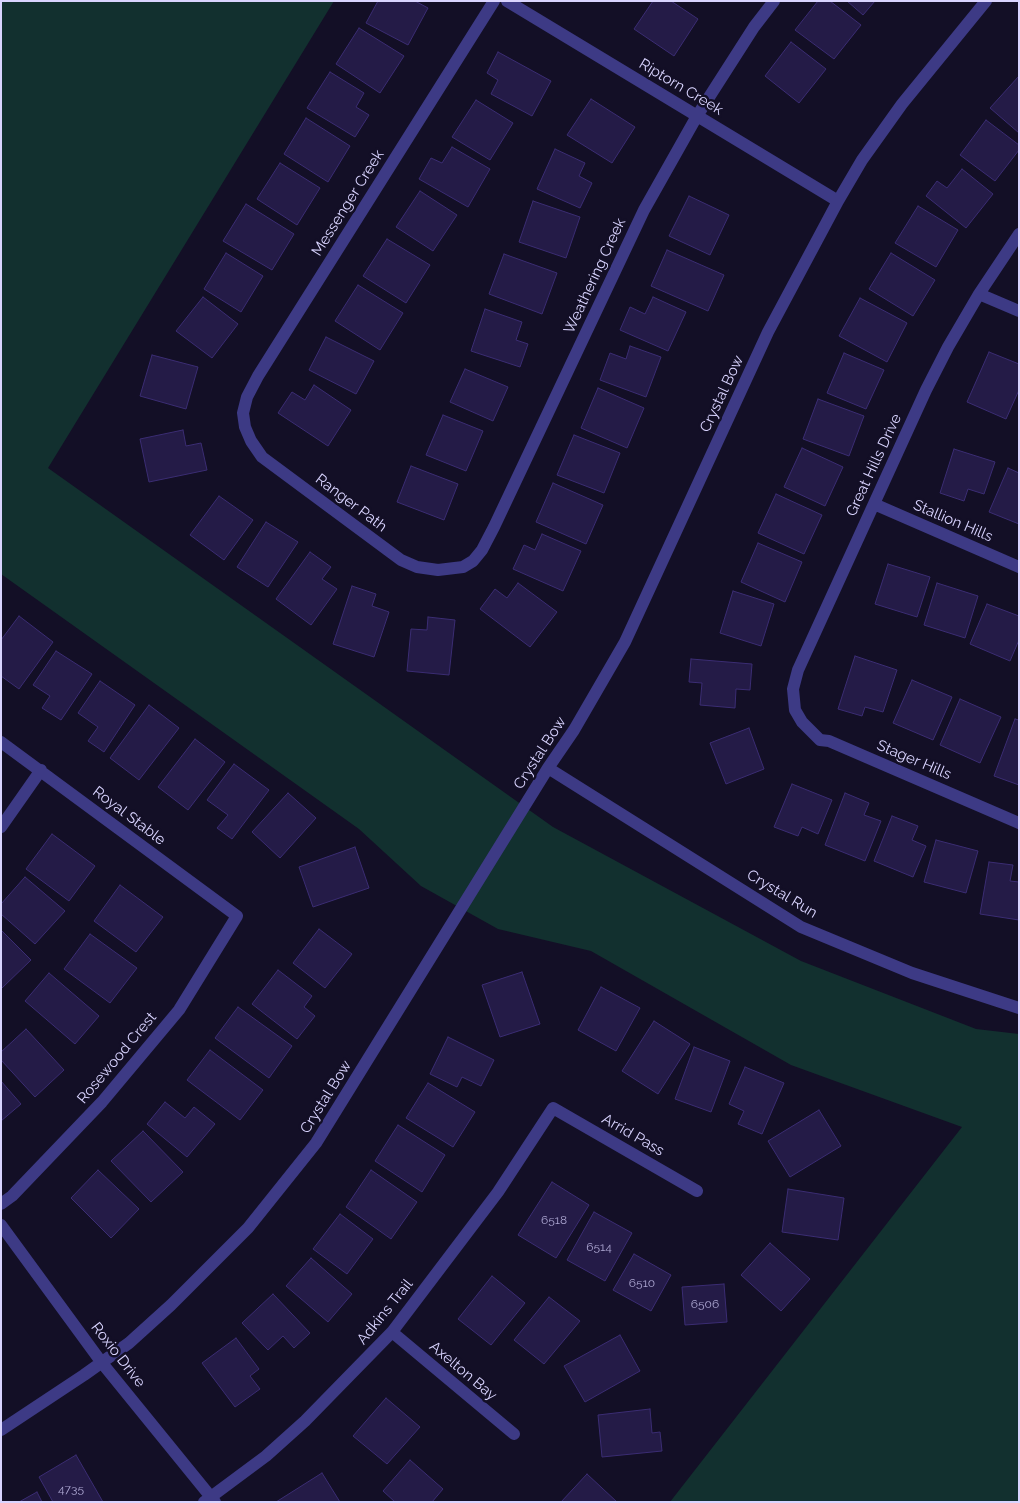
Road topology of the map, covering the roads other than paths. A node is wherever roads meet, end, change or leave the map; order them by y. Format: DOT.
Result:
graph roads {
  1 [pos="494,1"];
  2 [pos="507,1"];
  3 [pos="774,1"];
  4 [pos="986,1"];
  5 [pos="697,116"];
  6 [pos="838,201"];
  7 [pos="1019,234"];
  8 [pos="979,294"];
  9 [pos="1019,311"];
  10 [pos="245,427"];
  11 [pos="874,504"];
  12 [pos="1019,567"];
  13 [pos="458,568"];
  14 [pos="802,722"];
  15 [pos="1,742"];
  16 [pos="548,768"];
  17 [pos="41,770"];
  18 [pos="1019,823"];
  19 [pos="1,827"];
  20 [pos="237,916"];
  21 [pos="1019,1008"];
  22 [pos="553,1108"];
  23 [pos="697,1191"];
  24 [pos="1,1204"];
  25 [pos="1,1225"];
  26 [pos="392,1332"];
  27 [pos="102,1362"];
  28 [pos="1,1430"];
  29 [pos="514,1434"];
  30 [pos="210,1500"];
  1 -- 10 [label="street, Messenger Creek"];
  2 -- 5 [label="street, Riptorn Creek"];
  3 -- 5 [label="street, Weathering Creek"];
  4 -- 6 [label="street, Crystal Bow"];
  5 -- 6 [label="street, Riptorn Creek"];
  5 -- 13 [label="street, Weathering Creek"];
  6 -- 16 [label="street, Crystal Bow"];
  7 -- 8 [label="street, Great Hills Drive"];
  8 -- 9 [label="street"];
  8 -- 11 [label="street, Great Hills Drive"];
  10 -- 13 [label="street, Ranger Path"];
  11 -- 12 [label="street, Stallion Hills"];
  11 -- 14 [label="street, Great Hills Drive"];
  14 -- 18 [label="street, Stager Hills"];
  15 -- 17 [label="street, Royal Stable"];
  16 -- 21 [label="street, Crystal Run"];
  16 -- 27 [label="street, Crystal Bow"];
  17 -- 19 [label="street"];
  17 -- 20 [label="street, Royal Stable"];
  20 -- 24 [label="street, Rosewood Crest"];
  22 -- 23 [label="street, Arrid Pass"];
  22 -- 26 [label="street, Adkins Trail"];
  25 -- 27 [label="street, Roxio Drive"];
  26 -- 29 [label="street, Axelton Bay"];
  26 -- 30 [label="street, Adkins Trail"];
  27 -- 28 [label="street, Crystal Bow"];
  27 -- 30 [label="street, Roxio Drive"];
}
